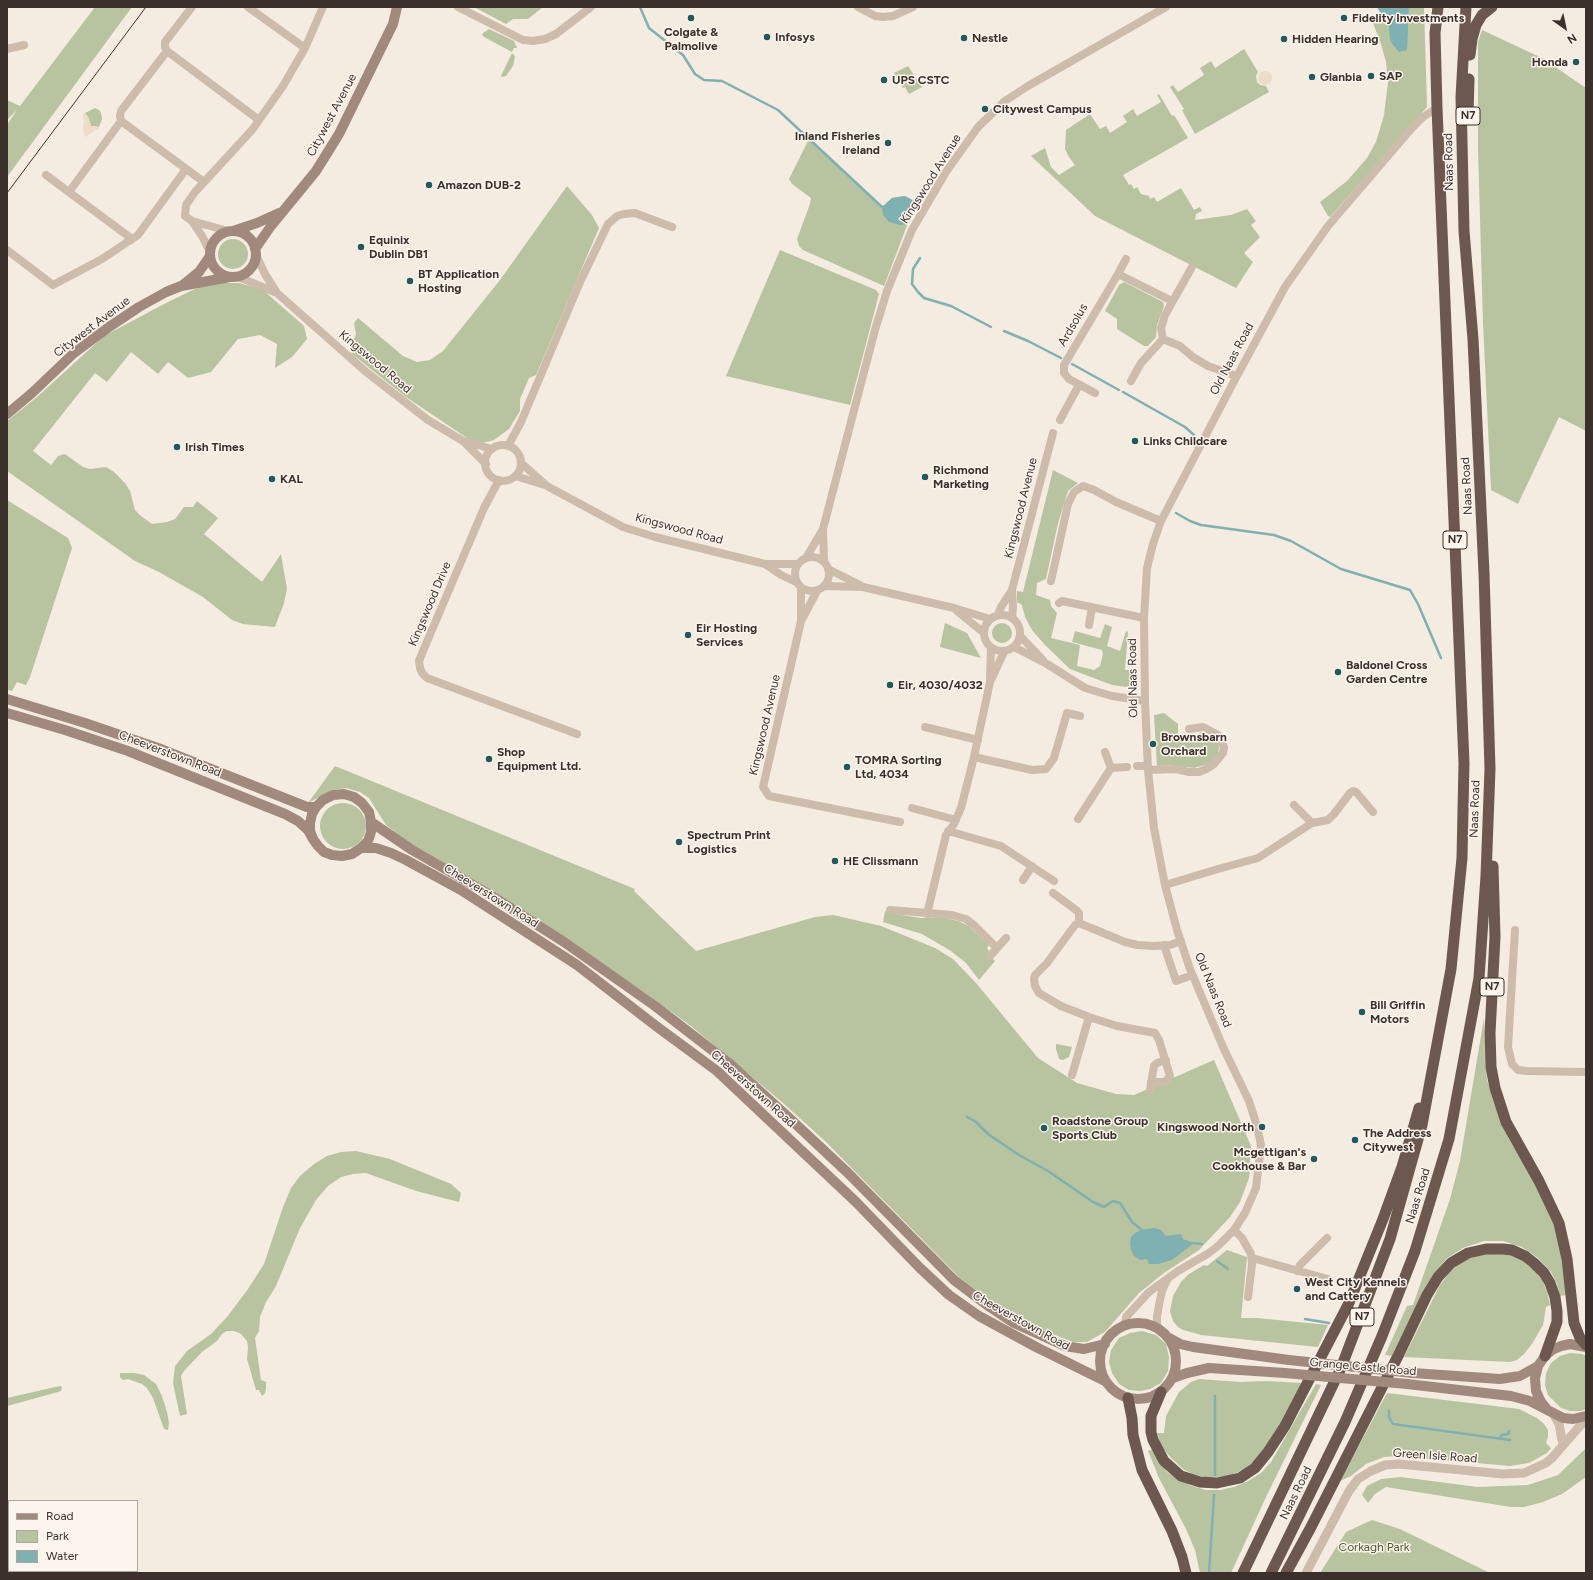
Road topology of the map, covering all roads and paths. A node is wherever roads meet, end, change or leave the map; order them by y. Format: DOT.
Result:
graph roads {
  1 [pos="192,7"];
  2 [pos="248,7"];
  3 [pos="323,7"];
  4 [pos="397,7"];
  5 [pos="405,7"];
  6 [pos="458,7"];
  7 [pos="592,7"];
  8 [pos="858,7"];
  9 [pos="913,7"];
  10 [pos="1166,7"];
  11 [pos="1434,7"];
  12 [pos="1438,7"];
  13 [pos="1466,7"];
  14 [pos="1492,7"];
  15 [pos="393,24"];
  16 [pos="1435,33"];
  17 [pos="24,45"];
  18 [pos="304,48"];
  19 [pos="7,49"];
  20 [pos="167,51"];
  21 [pos="1437,108"];
  22 [pos="260,120"];
  23 [pos="121,121"];
  24 [pos="186,169"];
  25 [pos="46,175"];
  26 [pos="204,182"];
  27 [pos="69,192"];
  28 [pos="282,211"];
  29 [pos="192,221"];
  30 [pos="672,227"];
  31 [pos="230,231"];
  32 [pos="1464,231"];
  33 [pos="131,240"];
  34 [pos="7,250"];
  35 [pos="255,251"];
  36 [pos="210,254"];
  37 [pos="1126,259"];
  38 [pos="1192,267"];
  39 [pos="1118,274"];
  40 [pos="233,276"];
  41 [pos="182,286"];
  42 [pos="277,294"];
  43 [pos="1172,301"];
  44 [pos="1163,339"];
  45 [pos="1236,376"];
  46 [pos="1131,381"];
  47 [pos="1080,385"];
  48 [pos="1095,393"];
  49 [pos="7,414"];
  50 [pos="1060,420"];
  51 [pos="1053,432"];
  52 [pos="463,441"];
  53 [pos="508,446"];
  54 [pos="492,449"];
  55 [pos="521,463"];
  56 [pos="486,464"];
  57 [pos="515,476"];
  58 [pos="499,480"];
  59 [pos="547,486"];
  60 [pos="1162,521"];
  61 [pos="823,529"];
  62 [pos="806,558"];
  63 [pos="765,564"];
  64 [pos="798,564"];
  65 [pos="826,566"];
  66 [pos="1050,581"];
  67 [pos="799,585"];
  68 [pos="824,586"];
  69 [pos="863,587"];
  70 [pos="1012,590"];
  71 [pos="816,591"];
  72 [pos="1060,603"];
  73 [pos="954,608"];
  74 [pos="1092,608"];
  75 [pos="998,615"];
  76 [pos="1012,618"];
  77 [pos="1144,618"];
  78 [pos="990,619"];
  79 [pos="801,621"];
  80 [pos="1089,625"];
  81 [pos="984,633"];
  82 [pos="1020,636"];
  83 [pos="1014,647"];
  84 [pos="991,648"];
  85 [pos="1004,652"];
  86 [pos="1047,664"];
  87 [pos="990,682"];
  88 [pos="7,699"];
  89 [pos="1145,701"];
  90 [pos="7,713"];
  91 [pos="1080,716"];
  92 [pos="925,727"];
  93 [pos="1189,729"];
  94 [pos="577,734"];
  95 [pos="978,740"];
  96 [pos="1105,752"];
  97 [pos="974,757"];
  98 [pos="1137,766"];
  99 [pos="1126,767"];
  100 [pos="1111,768"];
  101 [pos="1148,768"];
  102 [pos="1490,769"];
  103 [pos="1294,805"];
  104 [pos="316,807"];
  105 [pos="912,808"];
  106 [pos="1373,812"];
  107 [pos="1078,819"];
  108 [pos="956,820"];
  109 [pos="372,822"];
  110 [pos="900,822"];
  111 [pos="1312,823"];
  112 [pos="948,831"];
  113 [pos="313,839"];
  114 [pos="361,848"];
  115 [pos="1032,866"];
  116 [pos="1023,880"];
  117 [pos="1054,881"];
  118 [pos="1165,885"];
  119 [pos="1053,893"];
  120 [pos="890,910"];
  121 [pos="927,914"];
  122 [pos="1079,923"];
  123 [pos="1515,930"];
  124 [pos="1006,938"];
  125 [pos="1181,941"];
  126 [pos="1164,945"];
  127 [pos="997,948"];
  128 [pos="990,956"];
  129 [pos="1187,977"];
  130 [pos="1088,1017"];
  131 [pos="1437,1046"];
  132 [pos="1166,1060"];
  133 [pos="1586,1072"];
  134 [pos="1072,1075"];
  135 [pos="1234,1230"];
  136 [pos="1327,1238"];
  137 [pos="1252,1258"];
  138 [pos="1297,1271"];
  139 [pos="1328,1279"];
  140 [pos="1168,1280"];
  141 [pos="1248,1297"];
  142 [pos="1125,1326"];
  143 [pos="1157,1328"];
  144 [pos="1168,1338"];
  145 [pos="1105,1344"];
  146 [pos="1586,1346"];
  147 [pos="1545,1356"];
  148 [pos="1538,1366"];
  149 [pos="1173,1378"];
  150 [pos="1105,1381"];
  151 [pos="1161,1392"];
  152 [pos="1128,1398"];
  153 [pos="1552,1413"];
  154 [pos="1586,1416"];
  155 [pos="1586,1419"];
  156 [pos="1563,1445"];
  157 [pos="1186,1573"];
  158 [pos="1243,1573"];
  159 [pos="1271,1573"];
  160 [pos="1286,1573"];
  161 [pos="1306,1573"];
  1 -- 20 [label="street"];
  2 -- 18 [label="street"];
  3 -- 18 [label="street"];
  4 -- 15 [label="main road, Citywest Avenue"];
  5 -- 15 [label="main road, Citywest Avenue"];
  6 -- 7 [label="street"];
  8 -- 9 [label="street"];
  10 -- 61 [label="street, Kingswood Avenue"];
  11 -- 16 [label="highway, N7"];
  12 -- 16 [label="highway, Naas Road / N7"];
  13 -- 32 [label="highway, Naas Road / N7"];
  14 -- 32 [label="highway, N7"];
  15 -- 28 [label="main road, Citywest Avenue"];
  16 -- 21 [label="highway, Naas Road / N7"];
  17 -- 19 [label="street"];
  18 -- 22 [label="street"];
  20 -- 22 [label="street"];
  20 -- 23 [label="street"];
  21 -- 45 [label="street, Old Naas Road"];
  21 -- 131 [label="highway, Naas Road / N7"];
  22 -- 26 [label="street"];
  23 -- 24 [label="street"];
  23 -- 27 [label="street"];
  24 -- 26 [label="street"];
  24 -- 33 [label="street"];
  25 -- 27 [label="street"];
  26 -- 29 [label="street"];
  27 -- 33 [label="street"];
  28 -- 31 [label="main road, Citywest Avenue"];
  28 -- 35 [label="main road, Citywest Avenue"];
  29 -- 31 [label="street"];
  29 -- 36 [label="street"];
  30 -- 53 [label="street"];
  31 -- 35 [label="main road"];
  31 -- 36 [label="main road"];
  32 -- 102 [label="highway, Naas Road / N7"];
  33 -- 34 [label="street"];
  35 -- 40 [label="main road"];
  35 -- 42 [label="street, Kingswood Road"];
  36 -- 40 [label="main road"];
  36 -- 41 [label="main road, Citywest Avenue"];
  37 -- 39 [label="street, Ardsolus"];
  38 -- 43 [label="street"];
  39 -- 43 [label="street"];
  39 -- 47 [label="street, Ardsolus"];
  40 -- 41 [label="main road, Citywest Avenue"];
  40 -- 42 [label="street, Kingswood Road"];
  41 -- 49 [label="main road, Citywest Avenue"];
  42 -- 52 [label="street, Kingswood Road"];
  43 -- 44 [label="street"];
  44 -- 45 [label="street"];
  44 -- 46 [label="street"];
  45 -- 60 [label="street, Old Naas Road"];
  47 -- 48 [label="street, Ardsolus"];
  47 -- 50 [label="street"];
  51 -- 70 [label="street, Kingswood Avenue"];
  52 -- 54 [label="street, Kingswood Road"];
  52 -- 56 [label="street, Kingswood Road"];
  53 -- 54 [label="street"];
  53 -- 55 [label="street"];
  54 -- 56 [label="street"];
  55 -- 57 [label="street"];
  55 -- 59 [label="street, Kingswood Road"];
  56 -- 58 [label="street"];
  57 -- 58 [label="street"];
  57 -- 59 [label="street, Kingswood Road"];
  58 -- 94 [label="street, Kingswood Drive"];
  59 -- 63 [label="street, Kingswood Road"];
  60 -- 66 [label="street"];
  60 -- 77 [label="street, Old Naas Road"];
  61 -- 62 [label="street, Kingswood Avenue"];
  61 -- 65 [label="street, Kingswood Avenue"];
  62 -- 64 [label="street"];
  62 -- 65 [label="street"];
  63 -- 64 [label="street, Kingswood Road"];
  63 -- 67 [label="street, Kingswood Road"];
  64 -- 67 [label="street"];
  65 -- 68 [label="street"];
  65 -- 69 [label="street"];
  67 -- 71 [label="street"];
  67 -- 79 [label="street, Kingswood Avenue"];
  68 -- 69 [label="street"];
  68 -- 71 [label="street"];
  69 -- 73 [label="street"];
  70 -- 75 [label="street, Kingswood Avenue"];
  70 -- 76 [label="street, Kingswood Avenue"];
  71 -- 79 [label="street, Kingswood Avenue"];
  72 -- 74 [label="street"];
  73 -- 78 [label="street"];
  73 -- 81 [label="street"];
  74 -- 77 [label="street"];
  74 -- 80 [label="street"];
  75 -- 76 [label="street"];
  75 -- 78 [label="street"];
  76 -- 82 [label="street"];
  77 -- 89 [label="street, Old Naas Road"];
  78 -- 81 [label="street"];
  79 -- 110 [label="street, Kingswood Avenue"];
  81 -- 84 [label="street"];
  82 -- 83 [label="street"];
  82 -- 86 [label="street"];
  83 -- 85 [label="street"];
  83 -- 86 [label="street"];
  84 -- 85 [label="street"];
  84 -- 87 [label="street"];
  85 -- 87 [label="street"];
  86 -- 89 [label="street"];
  87 -- 95 [label="street"];
  88 -- 104 [label="main road, Cheeverstown Road"];
  89 -- 101 [label="street, Old Naas Road"];
  90 -- 113 [label="main road, Cheeverstown Road"];
  91 -- 97 [label="street"];
  92 -- 95 [label="street"];
  93 -- 101 [label="street"];
  95 -- 97 [label="street"];
  96 -- 100 [label="street"];
  97 -- 108 [label="street"];
  98 -- 101 [label="street"];
  99 -- 100 [label="street"];
  100 -- 107 [label="street"];
  101 -- 118 [label="street, Old Naas Road"];
  102 -- 146 [label="highway, N7"];
  102 -- 159 [label="highway, Naas Road / N7"];
  103 -- 111 [label="street"];
  104 -- 109 [label="main road, Cheeverstown Road"];
  104 -- 113 [label="main road"];
  105 -- 108 [label="street"];
  106 -- 111 [label="street"];
  108 -- 112 [label="street"];
  109 -- 114 [label="main road"];
  109 -- 145 [label="main road, Cheeverstown Road"];
  111 -- 118 [label="street"];
  112 -- 115 [label="street"];
  112 -- 121 [label="street"];
  113 -- 114 [label="main road, Cheeverstown Road"];
  114 -- 150 [label="main road, Cheeverstown Road"];
  115 -- 116 [label="street"];
  115 -- 117 [label="street"];
  118 -- 125 [label="street, Old Naas Road"];
  119 -- 122 [label="street"];
  120 -- 121 [label="street"];
  121 -- 127 [label="street"];
  122 -- 126 [label="street"];
  122 -- 130 [label="street"];
  123 -- 133 [label="street"];
  124 -- 127 [label="street"];
  125 -- 126 [label="street"];
  125 -- 135 [label="street, Old Naas Road"];
  126 -- 129 [label="street"];
  127 -- 128 [label="street"];
  130 -- 132 [label="street"];
  130 -- 134 [label="street"];
  131 -- 151 [label="highway, N7"];
  131 -- 158 [label="highway, Naas Road / N7"];
  132 -- 132 [label="street"];
  135 -- 137 [label="street"];
  135 -- 140 [label="street, Old Naas Road"];
  136 -- 138 [label="street"];
  137 -- 138 [label="street"];
  137 -- 141 [label="street"];
  138 -- 139 [label="street"];
  140 -- 142 [label="street, Old Naas Road"];
  140 -- 143 [label="street"];
  142 -- 143 [label="main road"];
  142 -- 145 [label="main road"];
  143 -- 144 [label="main road"];
  144 -- 148 [label="main road, Grange Castle Road, bridge"];
  144 -- 149 [label="main road"];
  145 -- 150 [label="main road"];
  146 -- 147 [label="main road, Grange Castle Road"];
  147 -- 148 [label="main road, Grange Castle Road"];
  147 -- 160 [label="highway"];
  148 -- 153 [label="main road, Grange Castle Road"];
  149 -- 151 [label="main road"];
  149 -- 153 [label="main road, Grange Castle Road, bridge"];
  150 -- 152 [label="main road"];
  151 -- 152 [label="main road"];
  152 -- 157 [label="highway"];
  153 -- 154 [label="main road, Grange Castle Road"];
  153 -- 156 [label="street"];
  155 -- 156 [label="street, Green Isle Road"];
  156 -- 161 [label="street, Green Isle Road"];
}
